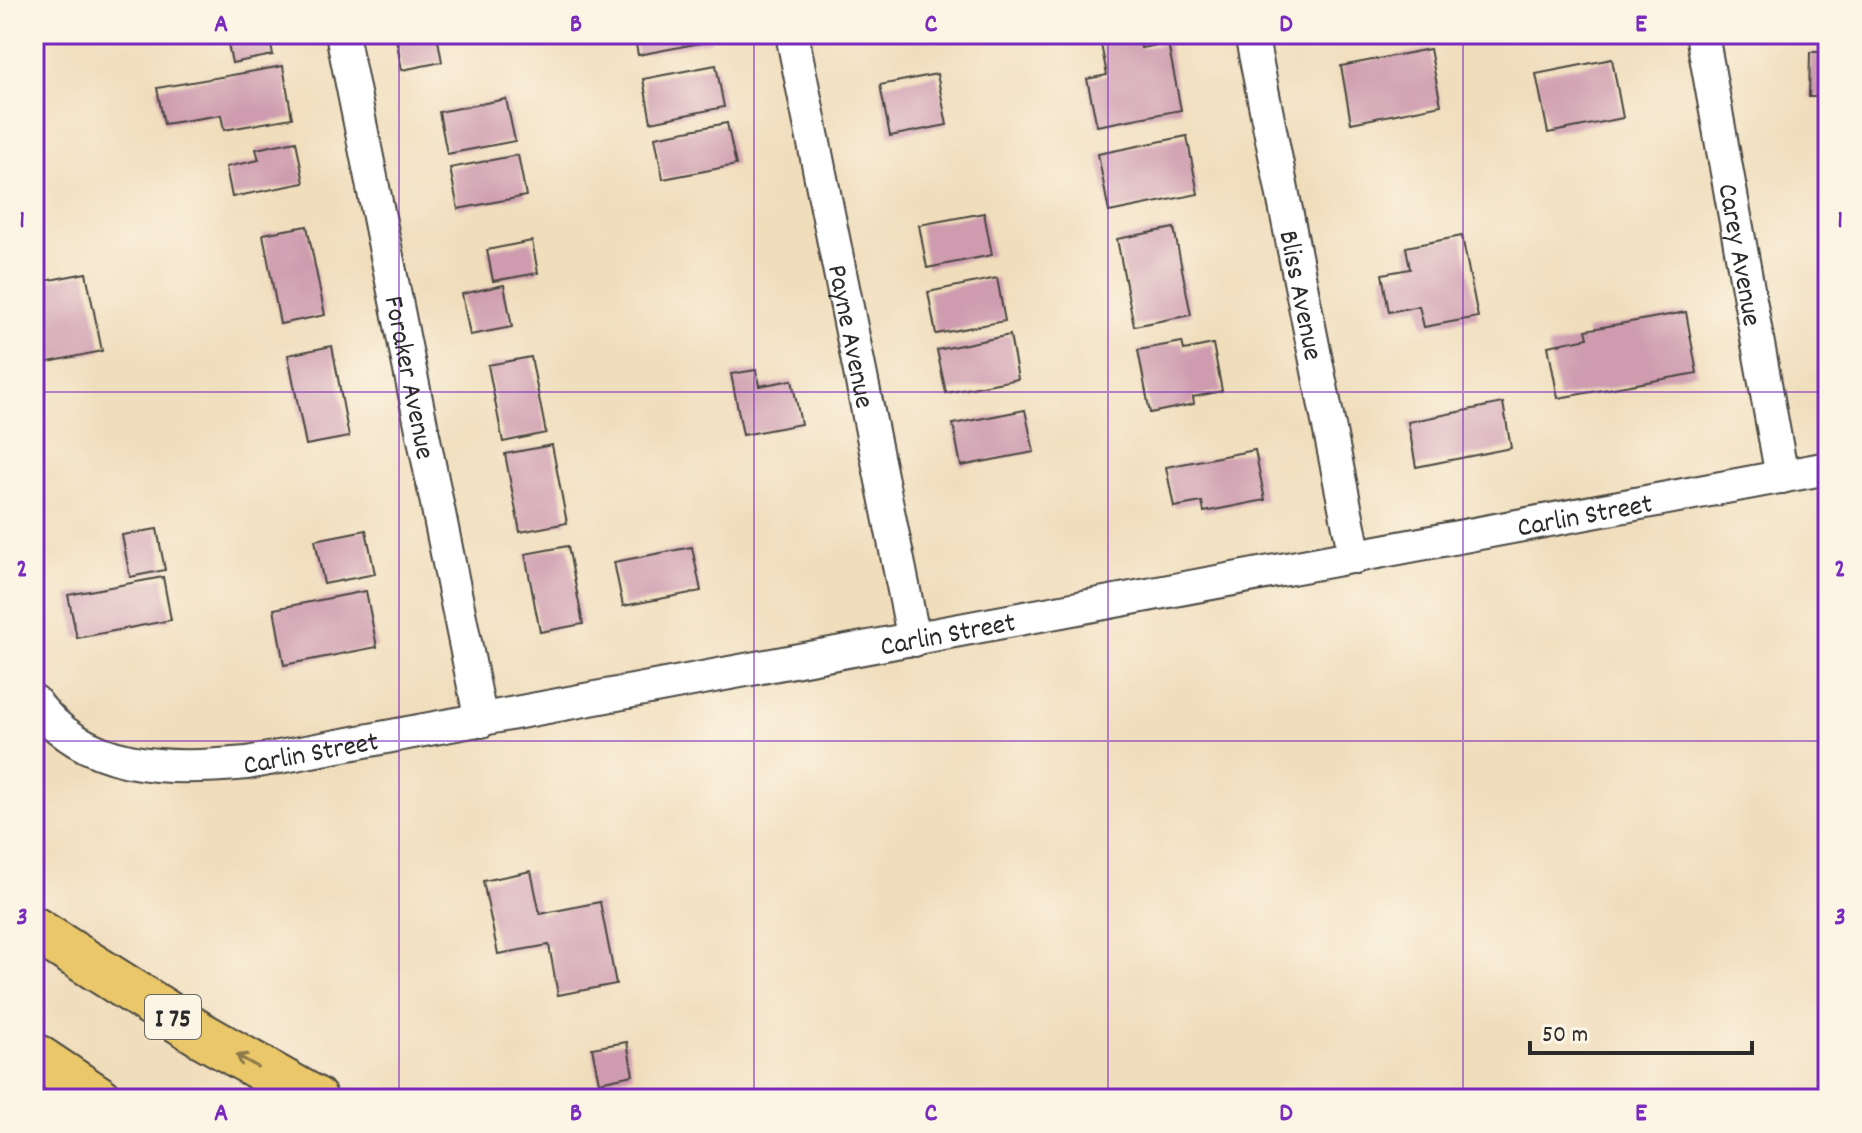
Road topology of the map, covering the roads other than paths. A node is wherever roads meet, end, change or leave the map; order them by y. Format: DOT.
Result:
graph roads {
  1 [pos="342,34"];
  2 [pos="792,34"];
  3 [pos="1251,34"];
  4 [pos="1702,34"];
  5 [pos="1828,468"];
  6 [pos="1782,477"];
  7 [pos="1355,557"];
  8 [pos="914,640"];
  9 [pos="34,701"];
  10 [pos="481,721"];
  11 [pos="34,929"];
  12 [pos="34,1055"];
  13 [pos="100,1099"];
  14 [pos="315,1099"];
  1 -- 10 [label="street, Foraker Avenue"];
  2 -- 8 [label="street, Payne Avenue"];
  3 -- 7 [label="street, Bliss Avenue"];
  4 -- 6 [label="street, Carey Avenue"];
  5 -- 6 [label="street, Carlin Street"];
  6 -- 7 [label="street, Carlin Street"];
  7 -- 8 [label="street, Carlin Street"];
  8 -- 10 [label="street, Carlin Street"];
  9 -- 10 [label="street, Carlin Street"];
  14 -- 11 [label="highway, I 75, one-way"];
  12 -- 13 [label="highway"];
}
